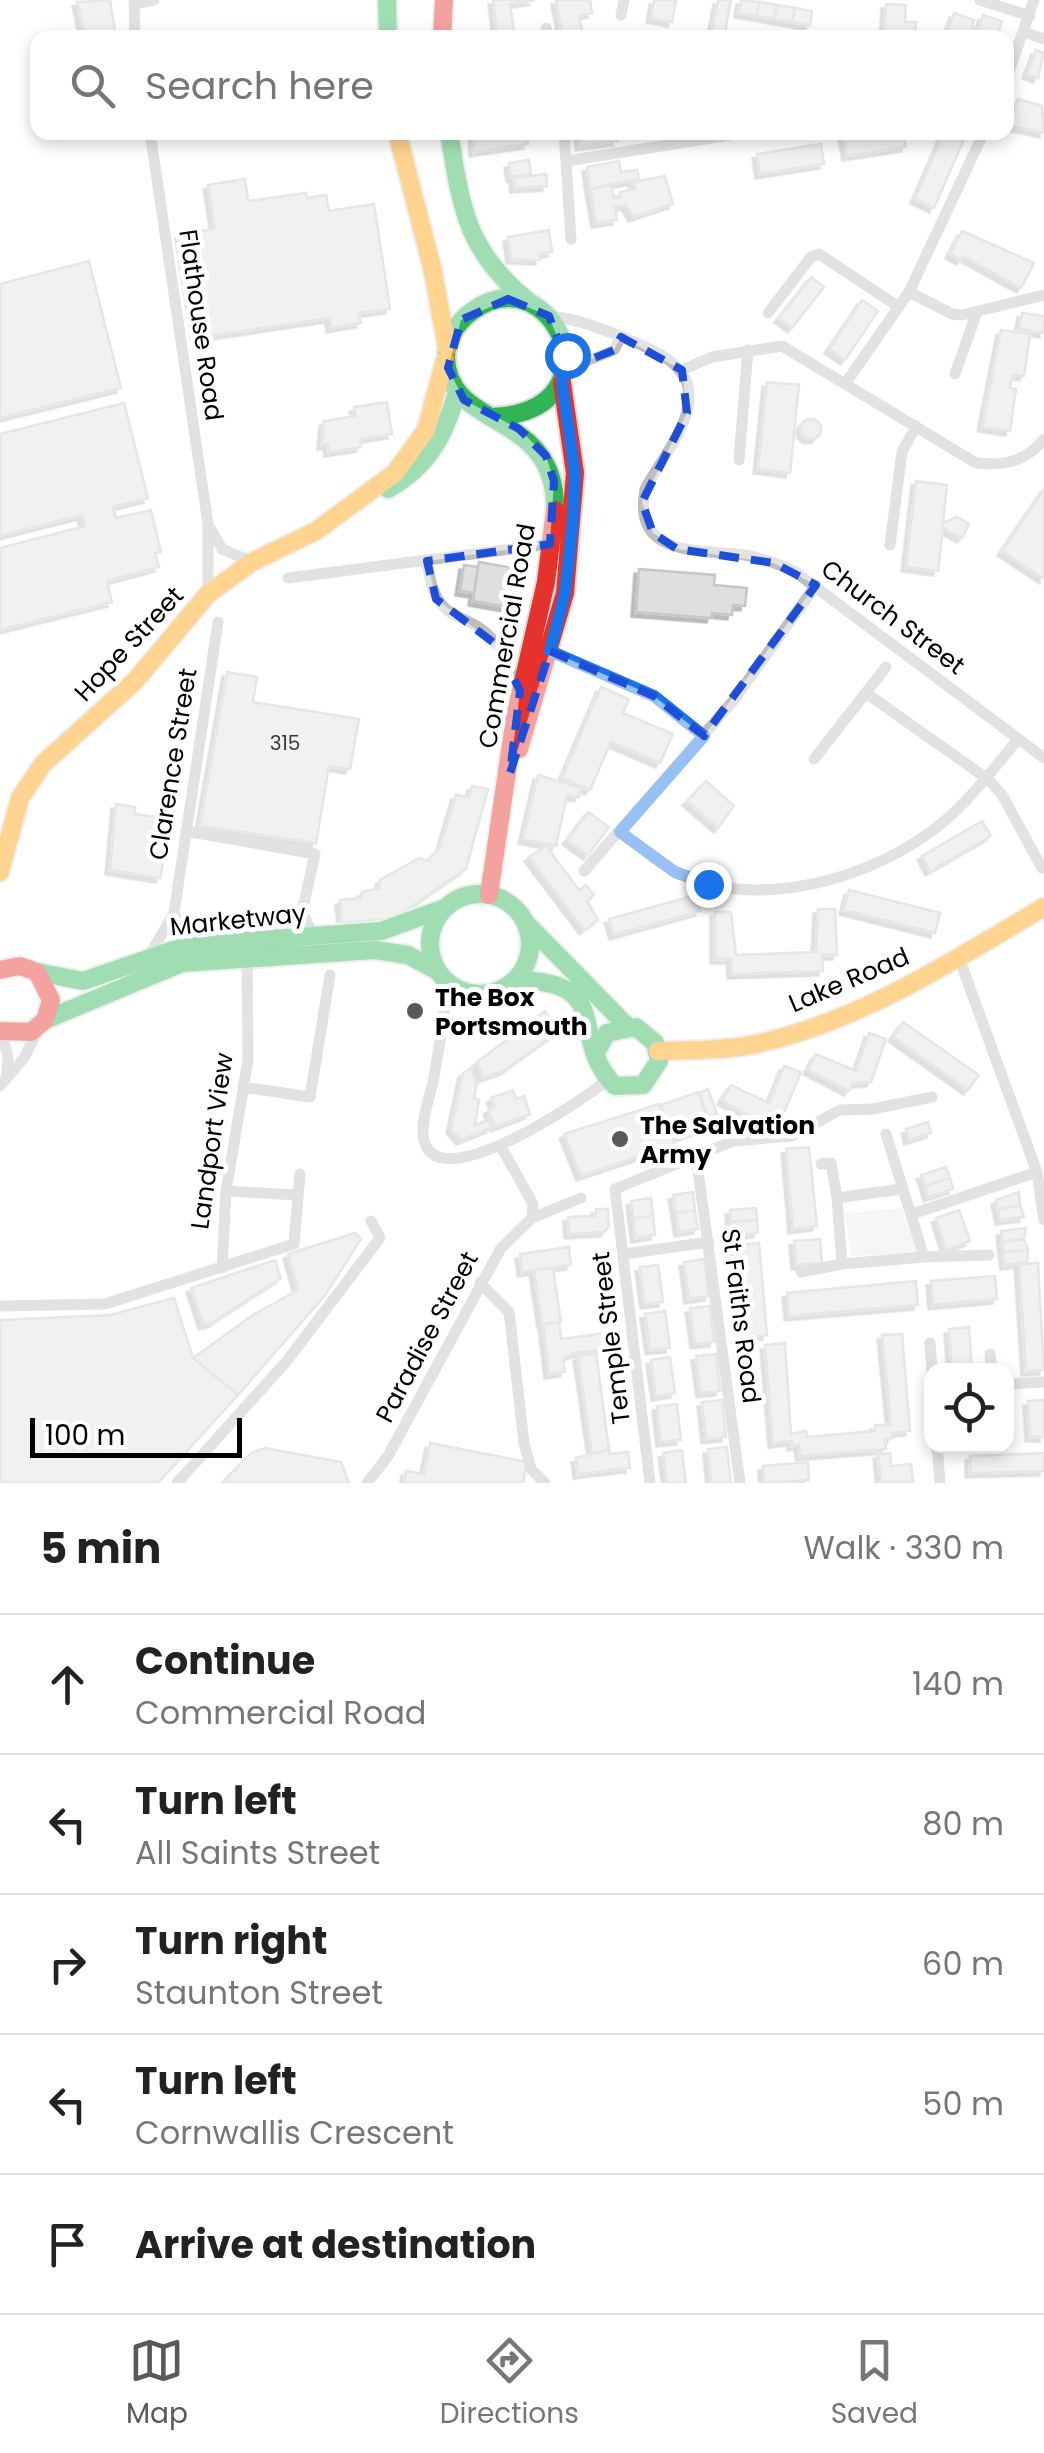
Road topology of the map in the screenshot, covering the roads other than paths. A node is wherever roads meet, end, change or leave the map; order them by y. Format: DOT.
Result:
graph roads {
  1 [pos="154,0"];
  2 [pos="387,0"];
  3 [pos="444,0"];
  4 [pos="624,0"];
  5 [pos="980,0"];
  6 [pos="1034,0"];
  7 [pos="134,2"];
  8 [pos="621,15"];
  9 [pos="1030,16"];
  10 [pos="135,30"];
  11 [pos="388,30"];
  12 [pos="442,30"];
  13 [pos="1024,32"];
  14 [pos="1044,39"];
  15 [pos="1014,59"];
  16 [pos="151,140"];
  17 [pos="399,140"];
  18 [pos="451,140"];
  19 [pos="565,140"];
  20 [pos="699,140"];
  21 [pos="980,140"];
  22 [pos="567,161"];
  23 [pos="571,239"];
  24 [pos="910,292"];
  25 [pos="1044,295"];
  26 [pos="899,307"];
  27 [pos="541,310"];
  28 [pos="977,312"];
  29 [pos="768,313"];
  30 [pos="621,337"];
  31 [pos="748,350"];
  32 [pos="447,353"];
  33 [pos="682,370"];
  34 [pos="954,374"];
  35 [pos="564,376"];
  36 [pos="844,384"];
  37 [pos="457,392"];
  38 [pos="493,417"];
  39 [pos="916,426"];
  40 [pos="1044,439"];
  41 [pos="739,460"];
  42 [pos="356,504"];
  43 [pos="208,524"];
  44 [pos="550,544"];
  45 [pos="890,545"];
  46 [pos="427,561"];
  47 [pos="252,562"];
  48 [pos="288,578"];
  49 [pos="816,585"];
  50 [pos="208,594"];
  51 [pos="218,622"];
  52 [pos="550,651"];
  53 [pos="886,667"];
  54 [pos="520,692"];
  55 [pos="866,692"];
  56 [pos="704,736"];
  57 [pos="1018,738"];
  58 [pos="1044,758"];
  59 [pos="814,759"];
  60 [pos="510,773"];
  61 [pos="987,779"];
  62 [pos="186,830"];
  63 [pos="620,832"];
  64 [pos="1042,868"];
  65 [pos="584,871"];
  66 [pos="0,872"];
  67 [pos="489,895"];
  68 [pos="1044,907"];
  69 [pos="445,908"];
  70 [pos="174,914"];
  71 [pos="525,922"];
  72 [pos="314,937"];
  73 [pos="207,943"];
  74 [pos="149,956"];
  75 [pos="247,958"];
  76 [pos="959,958"];
  77 [pos="0,970"];
  78 [pos="37,972"];
  79 [pos="330,975"];
  80 [pos="441,976"];
  81 [pos="515,980"];
  82 [pos="42,1024"];
  83 [pos="627,1026"];
  84 [pos="0,1032"];
  85 [pos="597,1051"];
  86 [pos="658,1051"];
  87 [pos="606,1081"];
  88 [pos="3,1083"];
  89 [pos="243,1087"];
  90 [pos="932,1097"];
  91 [pos="886,1134"];
  92 [pos="500,1145"];
  93 [pos="696,1156"];
  94 [pos="821,1164"];
  95 [pos="1037,1172"];
  96 [pos="300,1174"];
  97 [pos="901,1189"];
  98 [pos="226,1192"];
  99 [pos="296,1195"];
  100 [pos="581,1198"];
  101 [pos="837,1198"];
  102 [pos="1043,1202"];
  103 [pos="912,1214"];
  104 [pos="532,1218"];
  105 [pos="1044,1220"];
  106 [pos="371,1221"];
  107 [pos="710,1242"];
  108 [pos="624,1254"];
  109 [pos="989,1256"];
  110 [pos="924,1257"];
  111 [pos="842,1264"];
  112 [pos="222,1268"];
  113 [pos="801,1272"];
  114 [pos="480,1283"];
  115 [pos="0,1306"];
  116 [pos="930,1343"];
  117 [pos="990,1354"];
  118 [pos="931,1363"];
  119 [pos="991,1363"];
  120 [pos="1044,1382"];
  121 [pos="1014,1384"];
  122 [pos="938,1453"];
  123 [pos="178,1483"];
  124 [pos="367,1483"];
  125 [pos="545,1483"];
  126 [pos="650,1483"];
  127 [pos="740,1483"];
  128 [pos="940,1483"];
  1 -- 7 [label="street"];
  2 -- 11 [label="main road"];
  3 -- 12 [label="main road"];
  4 -- 8 [label="street"];
  5 -- 9 [label="street"];
  6 -- 9 [label="street"];
  7 -- 10 [label="street"];
  9 -- 13 [label="street"];
  13 -- 14 [label="street"];
  13 -- 15 [label="street"];
  16 -- 43 [label="street, Flathouse Road"];
  17 -- 32 [label="main road"];
  18 -- 27 [label="main road"];
  19 -- 22 [label="street"];
  20 -- 22 [label="street"];
  21 -- 24 [label="street"];
  22 -- 23 [label="street"];
  24 -- 26 [label="street"];
  24 -- 28 [label="street"];
  25 -- 28 [label="street"];
  26 -- 29 [label="street"];
  26 -- 36 [label="street"];
  27 -- 30 [label="street"];
  27 -- 32 [label="main road"];
  27 -- 35 [label="main road"];
  28 -- 34 [label="street"];
  30 -- 33 [label="street"];
  30 -- 35 [label="street"];
  31 -- 33 [label="street"];
  31 -- 36 [label="street"];
  31 -- 41 [label="street"];
  32 -- 37 [label="main road"];
  32 -- 42 [label="main road, Hope Street"];
  33 -- 49 [label="street, Church Street"];
  35 -- 38 [label="main road"];
  35 -- 52 [label="main road, Commercial Road"];
  36 -- 39 [label="street"];
  37 -- 38 [label="main road"];
  37 -- 42 [label="main road, Hope Street"];
  38 -- 44 [label="main road, Commercial Road"];
  39 -- 40 [label="street"];
  39 -- 45 [label="street"];
  42 -- 47 [label="main road, Hope Street"];
  43 -- 47 [label="street"];
  43 -- 50 [label="street, Flathouse Road"];
  44 -- 46 [label="street"];
  44 -- 54 [label="main road, Commercial Road"];
  46 -- 48 [label="street"];
  46 -- 54 [label="street"];
  47 -- 50 [label="main road, Hope Street"];
  49 -- 56 [label="street"];
  49 -- 57 [label="street, Church Street"];
  50 -- 66 [label="main road, Hope Street"];
  51 -- 62 [label="street, Clarence Street"];
  52 -- 56 [label="street"];
  52 -- 60 [label="main road, Commercial Road"];
  53 -- 55 [label="street"];
  54 -- 60 [label="main road, Commercial Road"];
  55 -- 59 [label="street"];
  55 -- 61 [label="street"];
  56 -- 63 [label="street"];
  57 -- 58 [label="street, Church Street"];
  57 -- 61 [label="street"];
  60 -- 67 [label="main road, Commercial Road"];
  61 -- 63 [label="street"];
  61 -- 64 [label="street"];
  62 -- 70 [label="street, Clarence Street"];
  62 -- 72 [label="street"];
  63 -- 65 [label="street"];
  67 -- 69 [label="main road"];
  67 -- 71 [label="main road"];
  68 -- 76 [label="main road, Lake Road"];
  69 -- 72 [label="main road, Marketway"];
  69 -- 80 [label="main road"];
  70 -- 73 [label="street"];
  70 -- 74 [label="street, Clarence Street"];
  71 -- 81 [label="main road"];
  71 -- 83 [label="main road"];
  72 -- 73 [label="main road, Marketway"];
  73 -- 74 [label="main road, Marketway"];
  74 -- 78 [label="main road, Marketway"];
  75 -- 80 [label="main road, Marketway"];
  75 -- 82 [label="main road, Marketway"];
  75 -- 89 [label="street, Landport View"];
  76 -- 86 [label="main road, Lake Road"];
  76 -- 95 [label="street"];
  77 -- 78 [label="main road, Marketway"];
  78 -- 82 [label="main road"];
  79 -- 89 [label="street"];
  80 -- 81 [label="main road"];
  80 -- 92 [label="street"];
  81 -- 85 [label="main road"];
  82 -- 84 [label="main road, Marketway"];
  82 -- 88 [label="street"];
  83 -- 85 [label="main road"];
  83 -- 86 [label="main road"];
  84 -- 88 [label="street"];
  85 -- 87 [label="main road"];
  86 -- 87 [label="main road"];
  87 -- 92 [label="street"];
  89 -- 98 [label="street, Landport View"];
  90 -- 93 [label="street"];
  91 -- 97 [label="street"];
  92 -- 104 [label="street"];
  93 -- 107 [label="street, St Faiths Road"];
  93 -- 108 [label="street, Temple Street"];
  94 -- 101 [label="street"];
  95 -- 102 [label="street"];
  95 -- 103 [label="street"];
  96 -- 99 [label="street"];
  97 -- 101 [label="street"];
  97 -- 103 [label="street"];
  98 -- 99 [label="street"];
  98 -- 112 [label="street, Landport View"];
  99 -- 112 [label="street"];
  100 -- 104 [label="street"];
  101 -- 111 [label="street"];
  102 -- 105 [label="street"];
  103 -- 110 [label="street"];
  104 -- 114 [label="street, Paradise Street"];
  106 -- 123 [label="street"];
  107 -- 108 [label="street"];
  107 -- 127 [label="street, St Faiths Road"];
  108 -- 126 [label="street, Temple Street"];
  109 -- 110 [label="street"];
  110 -- 111 [label="street"];
  111 -- 113 [label="street"];
  112 -- 115 [label="street"];
  114 -- 124 [label="street, Paradise Street"];
  114 -- 125 [label="street"];
  116 -- 118 [label="street"];
  117 -- 119 [label="street"];
  120 -- 121 [label="street"];
  122 -- 128 [label="street"];
}
